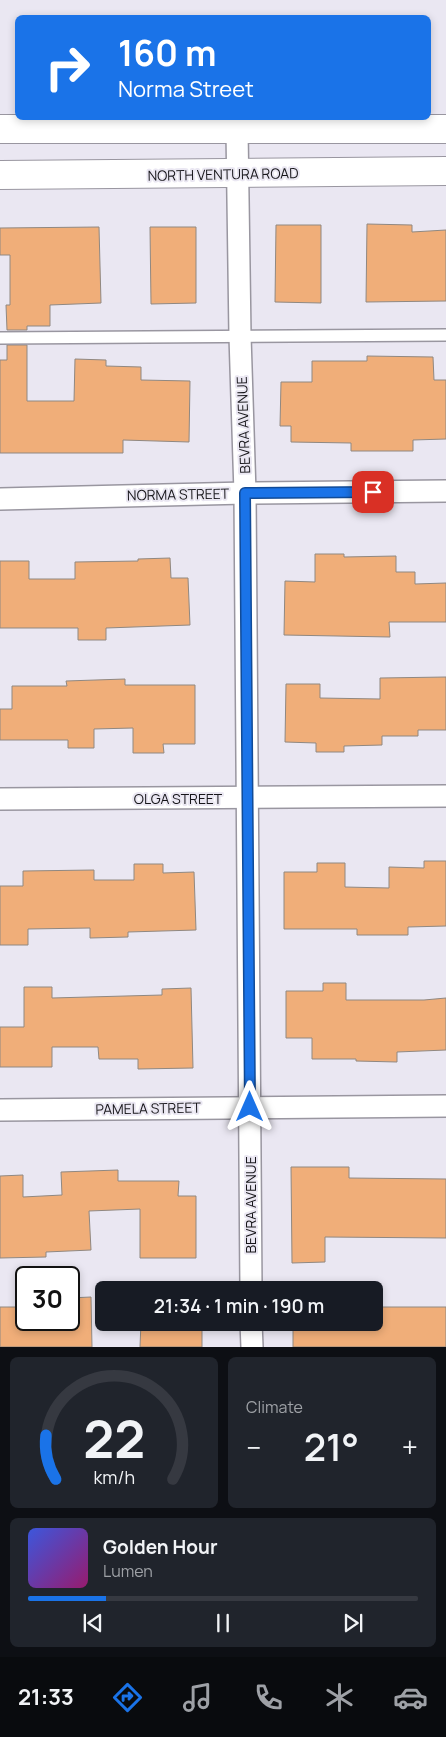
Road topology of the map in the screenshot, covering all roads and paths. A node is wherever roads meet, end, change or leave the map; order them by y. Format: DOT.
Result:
graph roads {
  1 [pos="446,128"];
  2 [pos="0,130"];
  3 [pos="237,130"];
  4 [pos="446,171"];
  5 [pos="237,174"];
  6 [pos="0,176"];
  7 [pos="446,334"];
  8 [pos="240,336"];
  9 [pos="0,338"];
  10 [pos="446,491"];
  11 [pos="245,493"];
  12 [pos="0,499"];
  13 [pos="446,796"];
  14 [pos="248,798"];
  15 [pos="0,799"];
  16 [pos="446,1106"];
  17 [pos="250,1107"];
  18 [pos="0,1110"];
  19 [pos="251,1281"];
  20 [pos="251,1331"];
  21 [pos="252,1347"];
  1 -- 3 [label="main road"];
  2 -- 3 [label="main road"];
  3 -- 5 [label="street, BEVRA AVENUE"];
  4 -- 5 [label="main road, NORTH VENTURA ROAD"];
  5 -- 6 [label="main road, NORTH VENTURA ROAD"];
  5 -- 8 [label="street, BEVRA AVENUE"];
  7 -- 8 [label="lane"];
  8 -- 9 [label="lane"];
  8 -- 11 [label="street, BEVRA AVENUE"];
  10 -- 11 [label="street, NORMA STREET"];
  11 -- 12 [label="street, NORMA STREET"];
  11 -- 14 [label="street, BEVRA AVENUE"];
  13 -- 14 [label="street, OLGA STREET"];
  14 -- 15 [label="street, OLGA STREET"];
  14 -- 17 [label="street, BEVRA AVENUE"];
  16 -- 17 [label="street, PAMELA STREET"];
  17 -- 18 [label="street, PAMELA STREET"];
  17 -- 19 [label="street, BEVRA AVENUE"];
  20 -- 21 [label="street"];
}
